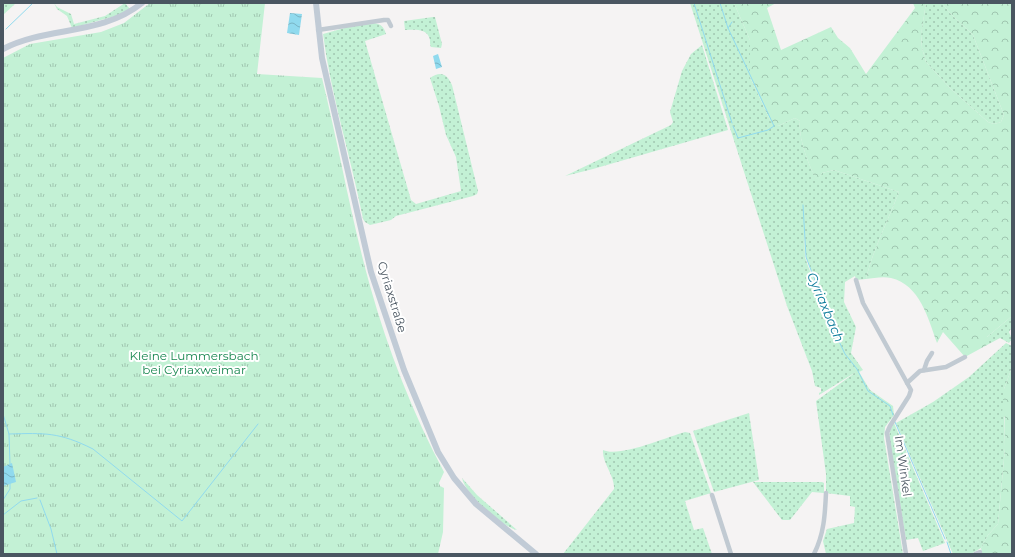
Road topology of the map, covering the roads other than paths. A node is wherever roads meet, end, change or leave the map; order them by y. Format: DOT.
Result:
graph roads {
  1 [pos="142,3"];
  2 [pos="316,3"];
  3 [pos="391,26"];
  4 [pos="318,30"];
  5 [pos="3,49"];
  6 [pos="856,280"];
  7 [pos="932,353"];
  8 [pos="965,357"];
  9 [pos="924,370"];
  10 [pos="907,383"];
  11 [pos="826,493"];
  12 [pos="712,495"];
  13 [pos="536,554"];
  14 [pos="731,554"];
  15 [pos="814,554"];
  16 [pos="906,554"];
  1 -- 5 [label="street"];
  2 -- 4 [label="street, Cyriaxstraße"];
  3 -- 4 [label="street"];
  4 -- 13 [label="street, Cyriaxstraße"];
  6 -- 10 [label="street"];
  7 -- 9 [label="street"];
  8 -- 9 [label="street"];
  9 -- 10 [label="street"];
  10 -- 16 [label="street, Im Winkel"];
  11 -- 15 [label="street"];
  12 -- 14 [label="street"];
}
